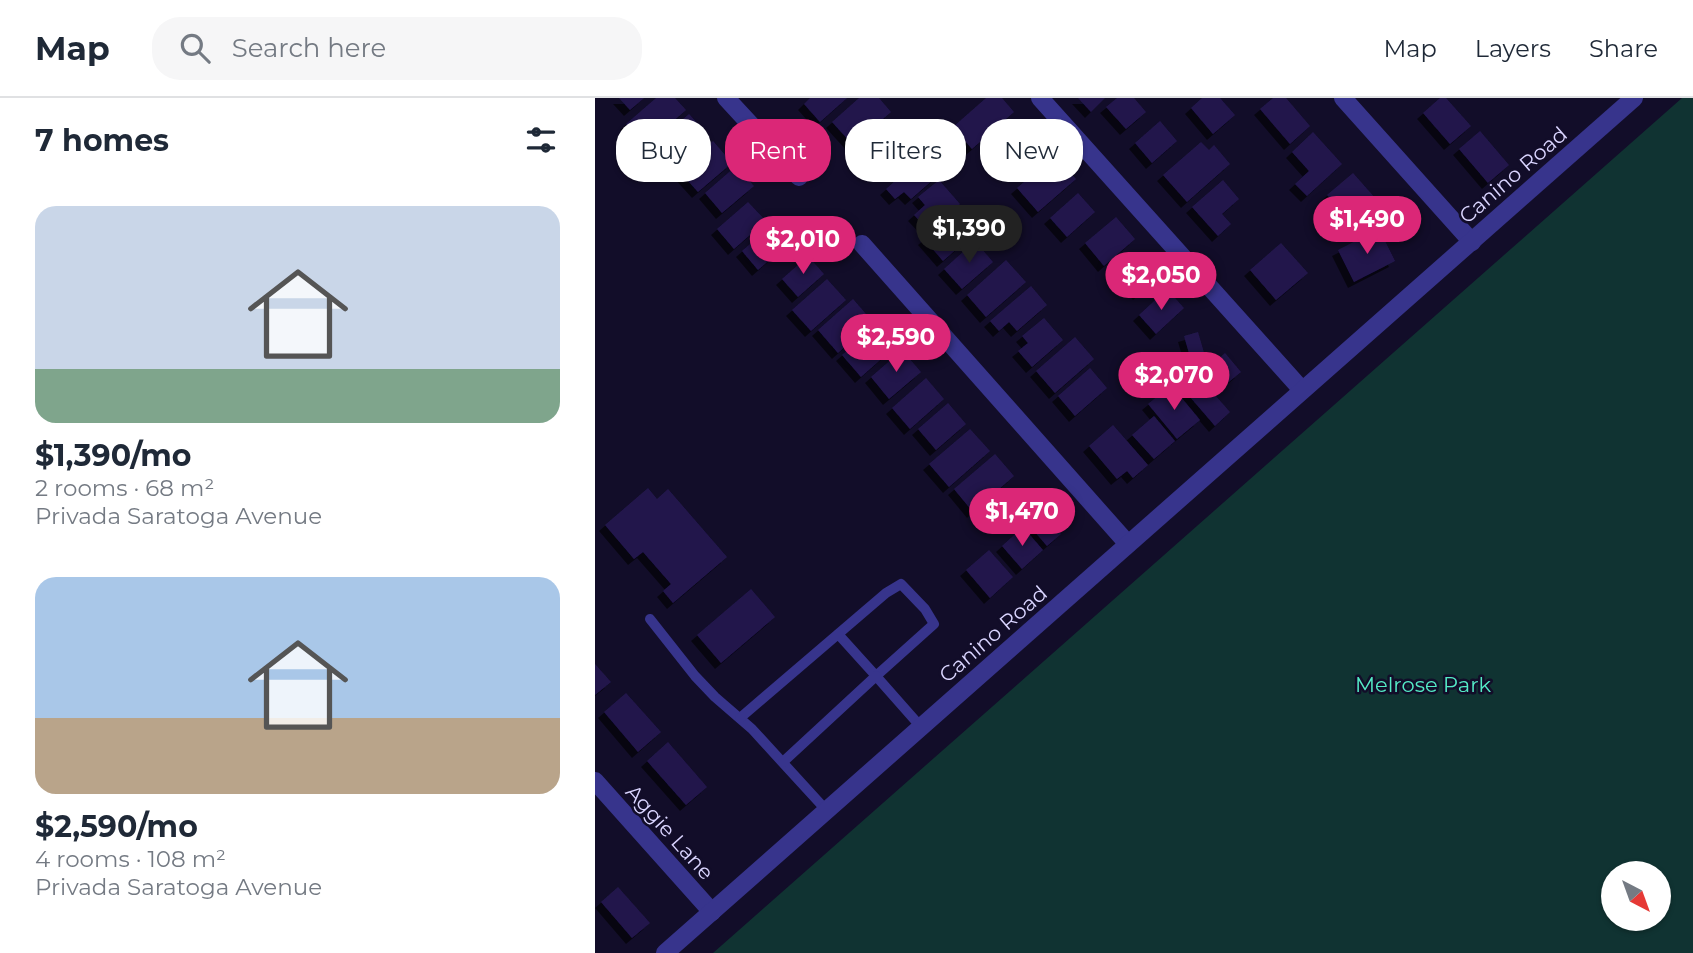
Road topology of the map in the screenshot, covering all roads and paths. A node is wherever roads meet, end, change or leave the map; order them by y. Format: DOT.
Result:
graph roads {
  1 [pos="726,98"];
  2 [pos="1040,98"];
  3 [pos="1343,98"];
  4 [pos="1634,98"];
  5 [pos="745,119"];
  6 [pos="1472,242"];
  7 [pos="862,244"];
  8 [pos="1302,390"];
  9 [pos="1128,544"];
  10 [pos="650,619"];
  11 [pos="838,634"];
  12 [pos="876,676"];
  13 [pos="740,718"];
  14 [pos="921,727"];
  15 [pos="783,762"];
  16 [pos="595,781"];
  17 [pos="827,811"];
  18 [pos="712,912"];
  19 [pos="665,953"];
  1 -- 5 [label="street"];
  2 -- 8 [label="street"];
  3 -- 6 [label="street"];
  4 -- 6 [label="street, Canino Road"];
  6 -- 8 [label="street, Canino Road"];
  7 -- 9 [label="street"];
  8 -- 9 [label="street, Canino Road"];
  9 -- 14 [label="street, Canino Road"];
  10 -- 13 [label="lane"];
  11 -- 12 [label="lane"];
  11 -- 12 [label="lane"];
  11 -- 13 [label="lane"];
  12 -- 14 [label="lane"];
  12 -- 15 [label="lane"];
  13 -- 15 [label="lane"];
  14 -- 17 [label="street, Canino Road"];
  15 -- 17 [label="lane"];
  16 -- 18 [label="street, Aggie Lane"];
  17 -- 18 [label="street, Canino Road"];
  18 -- 19 [label="street, Canino Road"];
}
